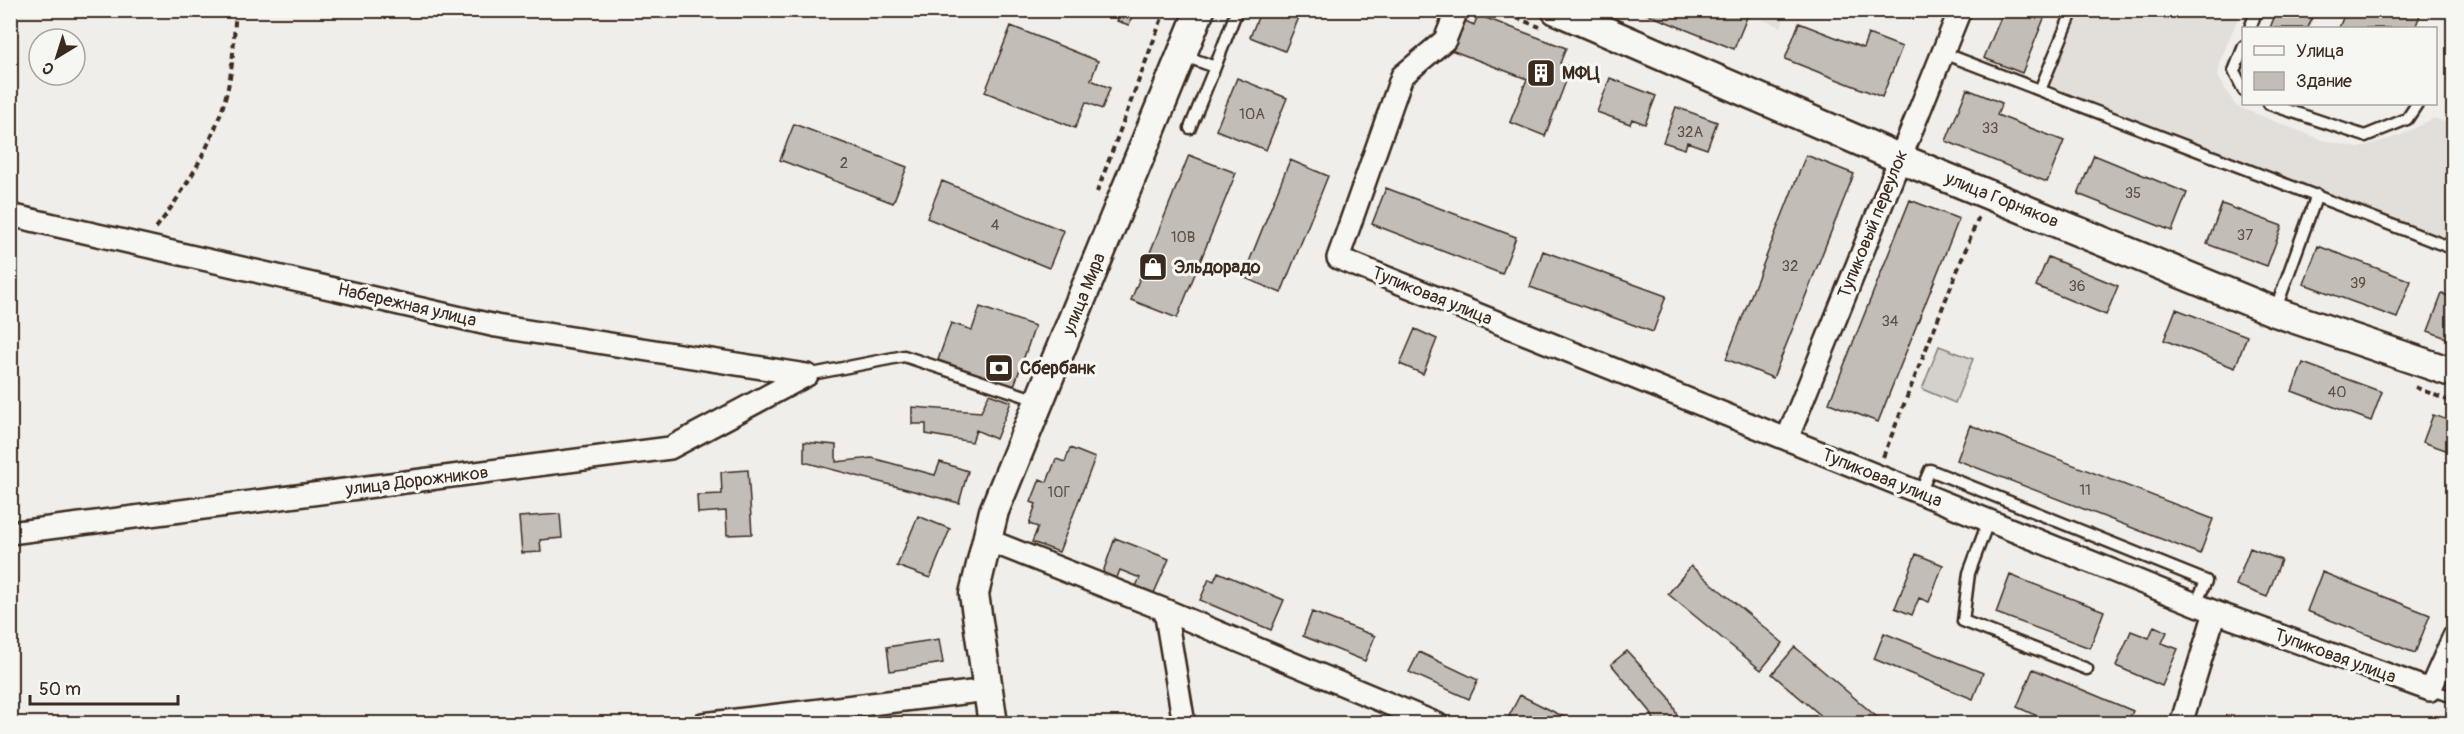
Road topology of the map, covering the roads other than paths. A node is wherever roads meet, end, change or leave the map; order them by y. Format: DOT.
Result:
graph roads {
  1 [pos="1200,10"];
  2 [pos="1237,10"];
  3 [pos="1457,10"];
  4 [pos="1556,10"];
  5 [pos="1960,10"];
  6 [pos="2073,10"];
  7 [pos="2257,10"];
  8 [pos="2250,27"];
  9 [pos="2242,51"];
  10 [pos="1943,52"];
  11 [pos="1182,55"];
  12 [pos="1215,67"];
  13 [pos="2242,87"];
  14 [pos="2040,90"];
  15 [pos="2272,105"];
  16 [pos="2417,105"];
  17 [pos="1190,128"];
  18 [pos="1899,158"];
  19 [pos="2317,195"];
  20 [pos="10,215"];
  21 [pos="2454,249"];
  22 [pos="2275,312"];
  23 [pos="2454,373"];
  24 [pos="807,375"];
  25 [pos="1040,401"];
  26 [pos="1787,439"];
  27 [pos="1920,493"];
  28 [pos="1988,522"];
  29 [pos="10,533"];
  30 [pos="985,539"];
  31 [pos="2205,608"];
  32 [pos="1165,610"];
  33 [pos="2454,636"];
  34 [pos="2087,669"];
  35 [pos="988,690"];
  36 [pos="2430,690"];
  37 [pos="2454,697"];
  38 [pos="703,723"];
  39 [pos="993,723"];
  40 [pos="1184,723"];
  41 [pos="1437,723"];
  42 [pos="2181,723"];
  1 -- 11 [label="main road, улица Мира"];
  2 -- 12 [label="lane"];
  3 -- 26 [label="street, Тупиковая улица"];
  4 -- 18 [label="main road, улица Горняков"];
  5 -- 10 [label="street, Тупиковый переулок"];
  6 -- 14 [label="lane"];
  7 -- 8 [label="lane"];
  9 -- 13 [label="lane"];
  10 -- 14 [label="lane"];
  10 -- 18 [label="street, Тупиковый переулок"];
  11 -- 12 [label="lane"];
  11 -- 25 [label="main road, улица Мира"];
  12 -- 17 [label="lane"];
  14 -- 19 [label="lane"];
  15 -- 16 [label="lane"];
  18 -- 22 [label="main road, улица Горняков"];
  18 -- 26 [label="street, Тупиковый переулок"];
  19 -- 21 [label="lane"];
  19 -- 22 [label="lane"];
  20 -- 24 [label="street, Набережная улица"];
  22 -- 23 [label="main road, улица Горняков"];
  24 -- 25 [label="lane"];
  24 -- 29 [label="street, улица Дорожников"];
  25 -- 30 [label="main road, улица Мира"];
  26 -- 27 [label="street, Тупиковая улица"];
  27 -- 28 [label="street, Тупиковая улица"];
  27 -- 31 [label="lane"];
  28 -- 31 [label="street, Тупиковая улица"];
  28 -- 34 [label="lane"];
  30 -- 32 [label="street"];
  30 -- 35 [label="main road, улица Мира"];
  31 -- 36 [label="street, Тупиковая улица"];
  31 -- 42 [label="street"];
  32 -- 40 [label="street"];
  32 -- 41 [label="street"];
  33 -- 36 [label="street"];
  35 -- 38 [label="street"];
  35 -- 39 [label="main road, улица Мира"];
  36 -- 37 [label="lane"];
}
